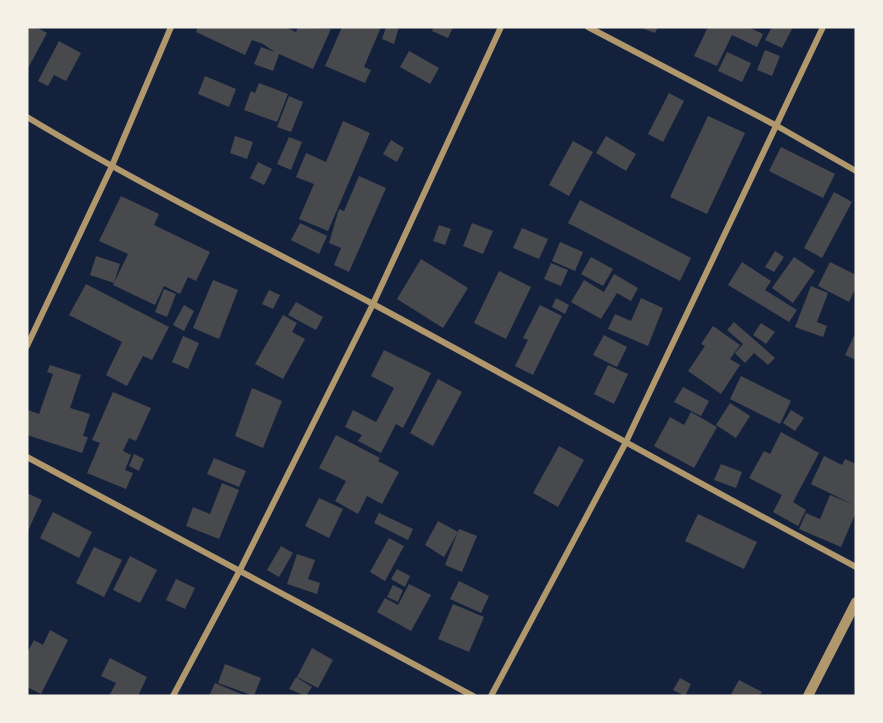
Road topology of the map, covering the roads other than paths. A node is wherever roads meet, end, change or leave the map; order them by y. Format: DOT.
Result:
graph roads {
  1 [pos="171,27"];
  2 [pos="501,27"];
  3 [pos="588,27"];
  4 [pos="823,27"];
  5 [pos="27,117"];
  6 [pos="777,126"];
  7 [pos="111,168"];
  8 [pos="856,171"];
  9 [pos="373,304"];
  10 [pos="27,346"];
  11 [pos="626,444"];
  12 [pos="27,457"];
  13 [pos="856,567"];
  14 [pos="240,570"];
  15 [pos="856,602"];
  16 [pos="173,696"];
  17 [pos="473,696"];
  18 [pos="491,696"];
  19 [pos="807,696"];
  1 -- 7 [label="street"];
  2 -- 9 [label="street"];
  3 -- 6 [label="street"];
  4 -- 6 [label="street"];
  5 -- 7 [label="street"];
  6 -- 8 [label="street"];
  6 -- 11 [label="street"];
  7 -- 9 [label="street"];
  7 -- 10 [label="street"];
  9 -- 11 [label="street"];
  9 -- 14 [label="street"];
  11 -- 13 [label="street"];
  11 -- 18 [label="street"];
  12 -- 14 [label="street"];
  14 -- 16 [label="street"];
  14 -- 17 [label="street"];
  15 -- 19 [label="street"];
}
